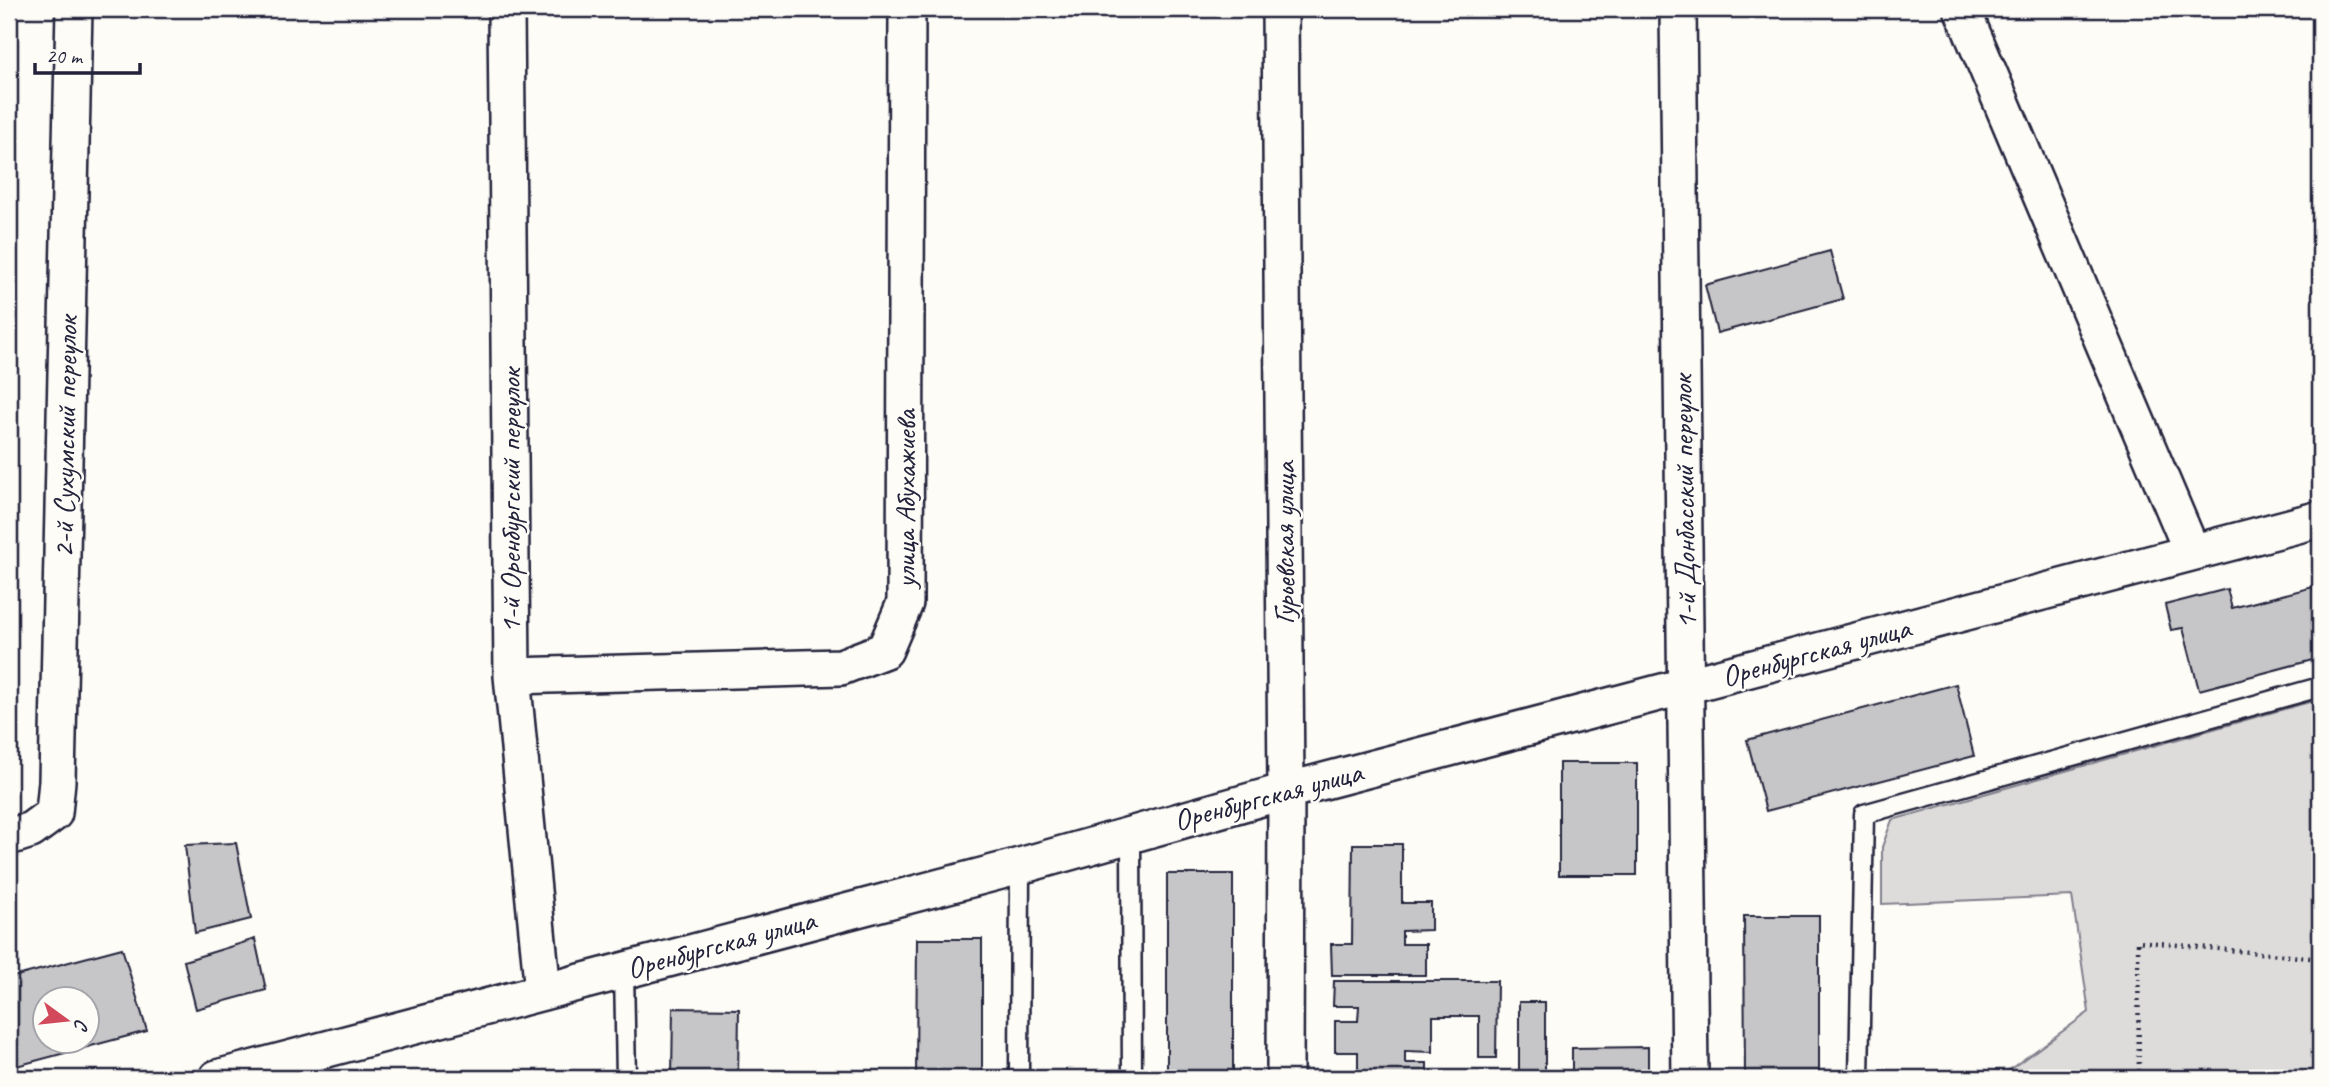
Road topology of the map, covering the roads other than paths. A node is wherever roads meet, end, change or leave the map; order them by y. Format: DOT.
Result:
graph roads {
  1 [pos="74,9"];
  2 [pos="506,9"];
  3 [pos="907,9"];
  4 [pos="1280,9"];
  5 [pos="1678,9"];
  6 [pos="1962,9"];
  7 [pos="2320,519"];
  8 [pos="2192,552"];
  9 [pos="512,676"];
  10 [pos="1686,687"];
  11 [pos="2320,687"];
  12 [pos="1286,791"];
  13 [pos="1131,833"];
  14 [pos="9,837"];
  15 [pos="1020,866"];
  16 [pos="624,970"];
  17 [pos="543,992"];
  18 [pos="281,1070"];
  19 [pos="217,1078"];
  20 [pos="626,1078"];
  21 [pos="1018,1078"];
  22 [pos="1132,1078"];
  23 [pos="1285,1078"];
  24 [pos="1690,1078"];
  25 [pos="1859,1078"];
  1 -- 14 [label="street, 2-й Сухумский переулок"];
  2 -- 9 [label="street, 1-й Оренбургский переулок"];
  3 -- 9 [label="street, улица Абухажиева"];
  4 -- 12 [label="street, Гурьевская улица"];
  5 -- 10 [label="street, 1-й Донбасский переулок"];
  6 -- 8 [label="street"];
  7 -- 8 [label="street, Оренбургская улица"];
  8 -- 10 [label="street, Оренбургская улица"];
  9 -- 17 [label="street, 1-й Оренбургский переулок"];
  10 -- 12 [label="street, Оренбургская улица"];
  10 -- 24 [label="street, 1-й Донбасский переулок"];
  11 -- 25 [label="lane"];
  12 -- 13 [label="street, Оренбургская улица"];
  12 -- 23 [label="street, Гурьевская улица"];
  13 -- 15 [label="street, Оренбургская улица"];
  13 -- 22 [label="lane"];
  15 -- 16 [label="street, Оренбургская улица"];
  15 -- 21 [label="lane"];
  16 -- 17 [label="street, Оренбургская улица"];
  16 -- 20 [label="lane"];
  17 -- 18 [label="street, Оренбургская улица"];
  18 -- 19 [label="street, Оренбургская улица"];
}
